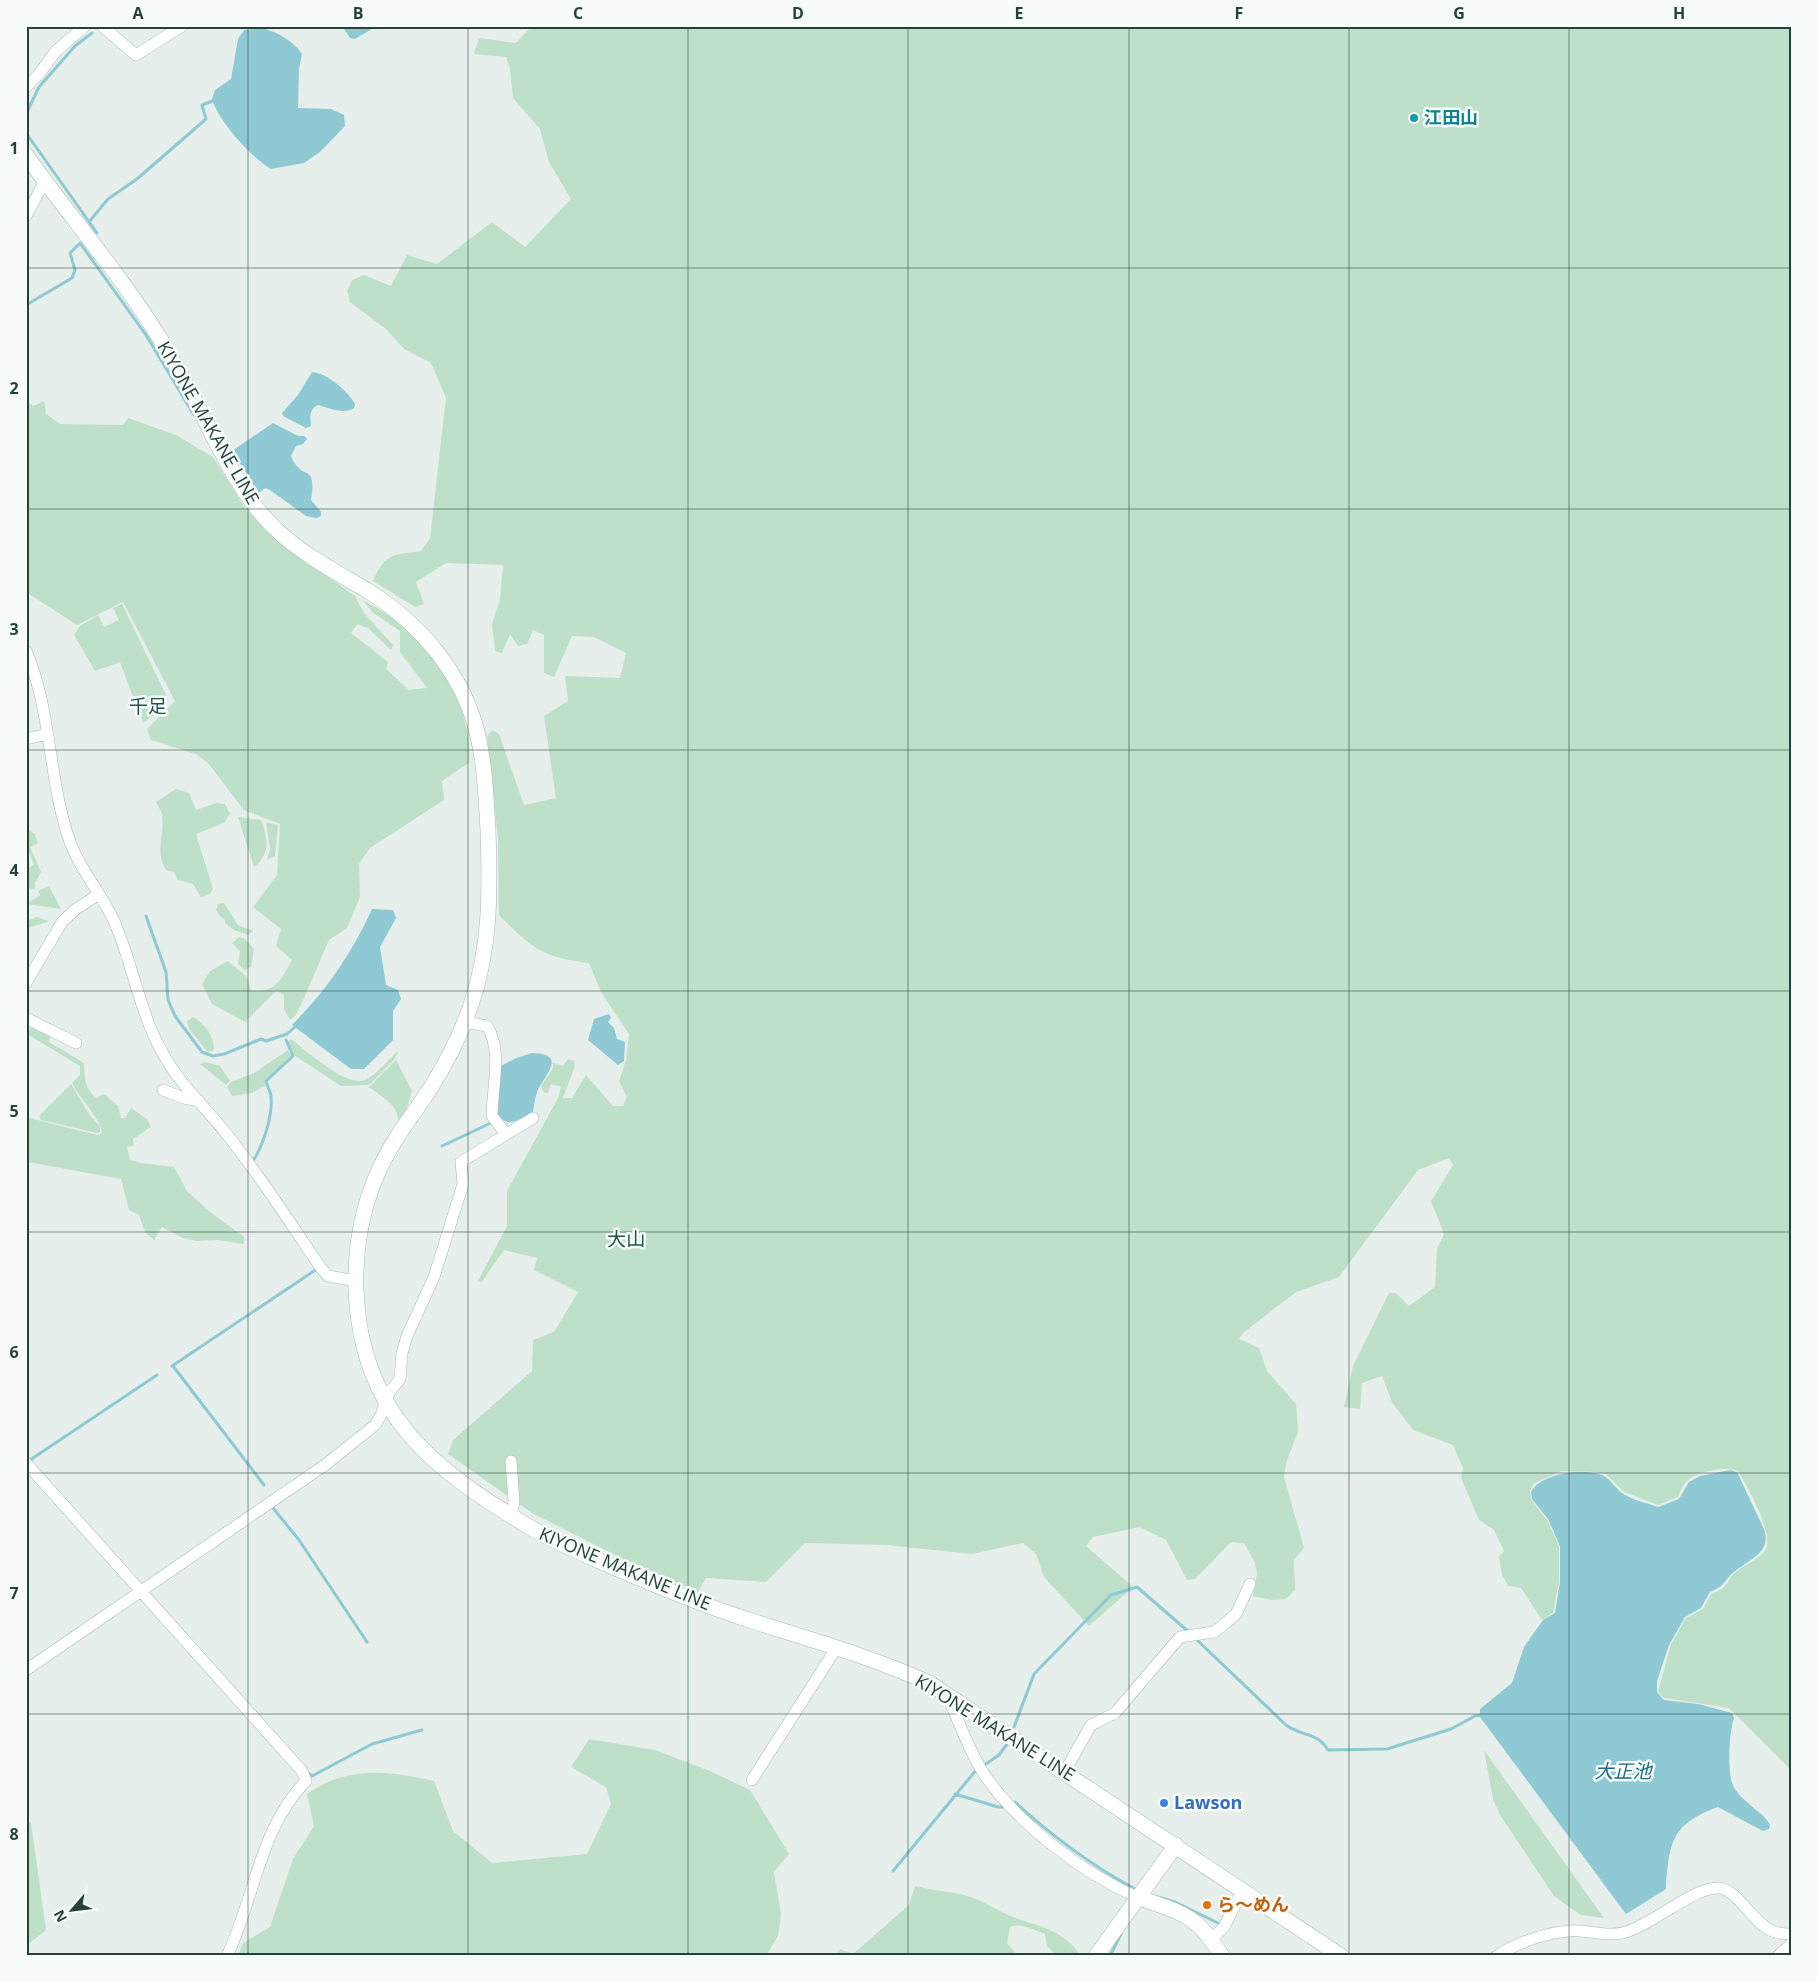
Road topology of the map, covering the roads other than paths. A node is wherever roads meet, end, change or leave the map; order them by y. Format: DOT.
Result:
graph roads {
  1 [pos="85,26"];
  2 [pos="102,26"];
  3 [pos="182,26"];
  4 [pos="26,87"];
  5 [pos="26,155"];
  6 [pos="45,181"];
  7 [pos="26,216"];
  8 [pos="26,651"];
  9 [pos="48,734"];
  10 [pos="26,740"];
  11 [pos="100,894"];
  12 [pos="26,983"];
  13 [pos="26,1018"];
  14 [pos="464,1022"];
  15 [pos="76,1042"];
  16 [pos="163,1090"];
  17 [pos="199,1101"];
  18 [pos="533,1118"];
  19 [pos="506,1134"];
  20 [pos="356,1281"];
  21 [pos="386,1404"];
  22 [pos="511,1461"];
  23 [pos="26,1463"];
  24 [pos="511,1515"];
  25 [pos="1250,1584"];
  26 [pos="144,1590"];
  27 [pos="837,1647"];
  28 [pos="26,1670"];
  29 [pos="946,1694"];
  30 [pos="1065,1772"];
  31 [pos="752,1780"];
  32 [pos="1176,1845"];
  33 [pos="1243,1890"];
  34 [pos="1138,1896"];
  35 [pos="1791,1934"];
  36 [pos="1212,1939"];
  37 [pos="1791,1944"];
  38 [pos="227,1956"];
  39 [pos="1096,1956"];
  40 [pos="1222,1956"];
  41 [pos="1341,1956"];
  42 [pos="1497,1956"];
  43 [pos="1778,1956"];
  1 -- 4 [label="street"];
  2 -- 3 [label="street"];
  5 -- 6 [label="main road, KIYONE MAKANE LINE"];
  6 -- 7 [label="street"];
  6 -- 14 [label="main road, KIYONE MAKANE LINE"];
  8 -- 9 [label="street"];
  9 -- 10 [label="street"];
  9 -- 11 [label="street"];
  11 -- 12 [label="street"];
  11 -- 17 [label="street"];
  13 -- 15 [label="street"];
  14 -- 19 [label="street"];
  14 -- 20 [label="main road, KIYONE MAKANE LINE"];
  16 -- 17 [label="street"];
  17 -- 20 [label="street"];
  18 -- 19 [label="street"];
  19 -- 21 [label="street"];
  20 -- 21 [label="main road, KIYONE MAKANE LINE"];
  21 -- 24 [label="main road, KIYONE MAKANE LINE"];
  21 -- 26 [label="street"];
  22 -- 24 [label="street"];
  23 -- 26 [label="street"];
  24 -- 27 [label="main road, KIYONE MAKANE LINE"];
  25 -- 30 [label="street"];
  26 -- 28 [label="street"];
  26 -- 38 [label="street"];
  27 -- 29 [label="main road, KIYONE MAKANE LINE"];
  27 -- 31 [label="street"];
  29 -- 30 [label="main road, KIYONE MAKANE LINE"];
  29 -- 34 [label="street"];
  30 -- 32 [label="main road, KIYONE MAKANE LINE"];
  32 -- 33 [label="main road, KIYONE MAKANE LINE"];
  32 -- 34 [label="main road"];
  33 -- 36 [label="street"];
  33 -- 41 [label="main road, KIYONE MAKANE LINE"];
  34 -- 36 [label="main road"];
  34 -- 39 [label="main road"];
  35 -- 42 [label="street"];
  36 -- 40 [label="main road"];
  37 -- 43 [label="street"];
}
